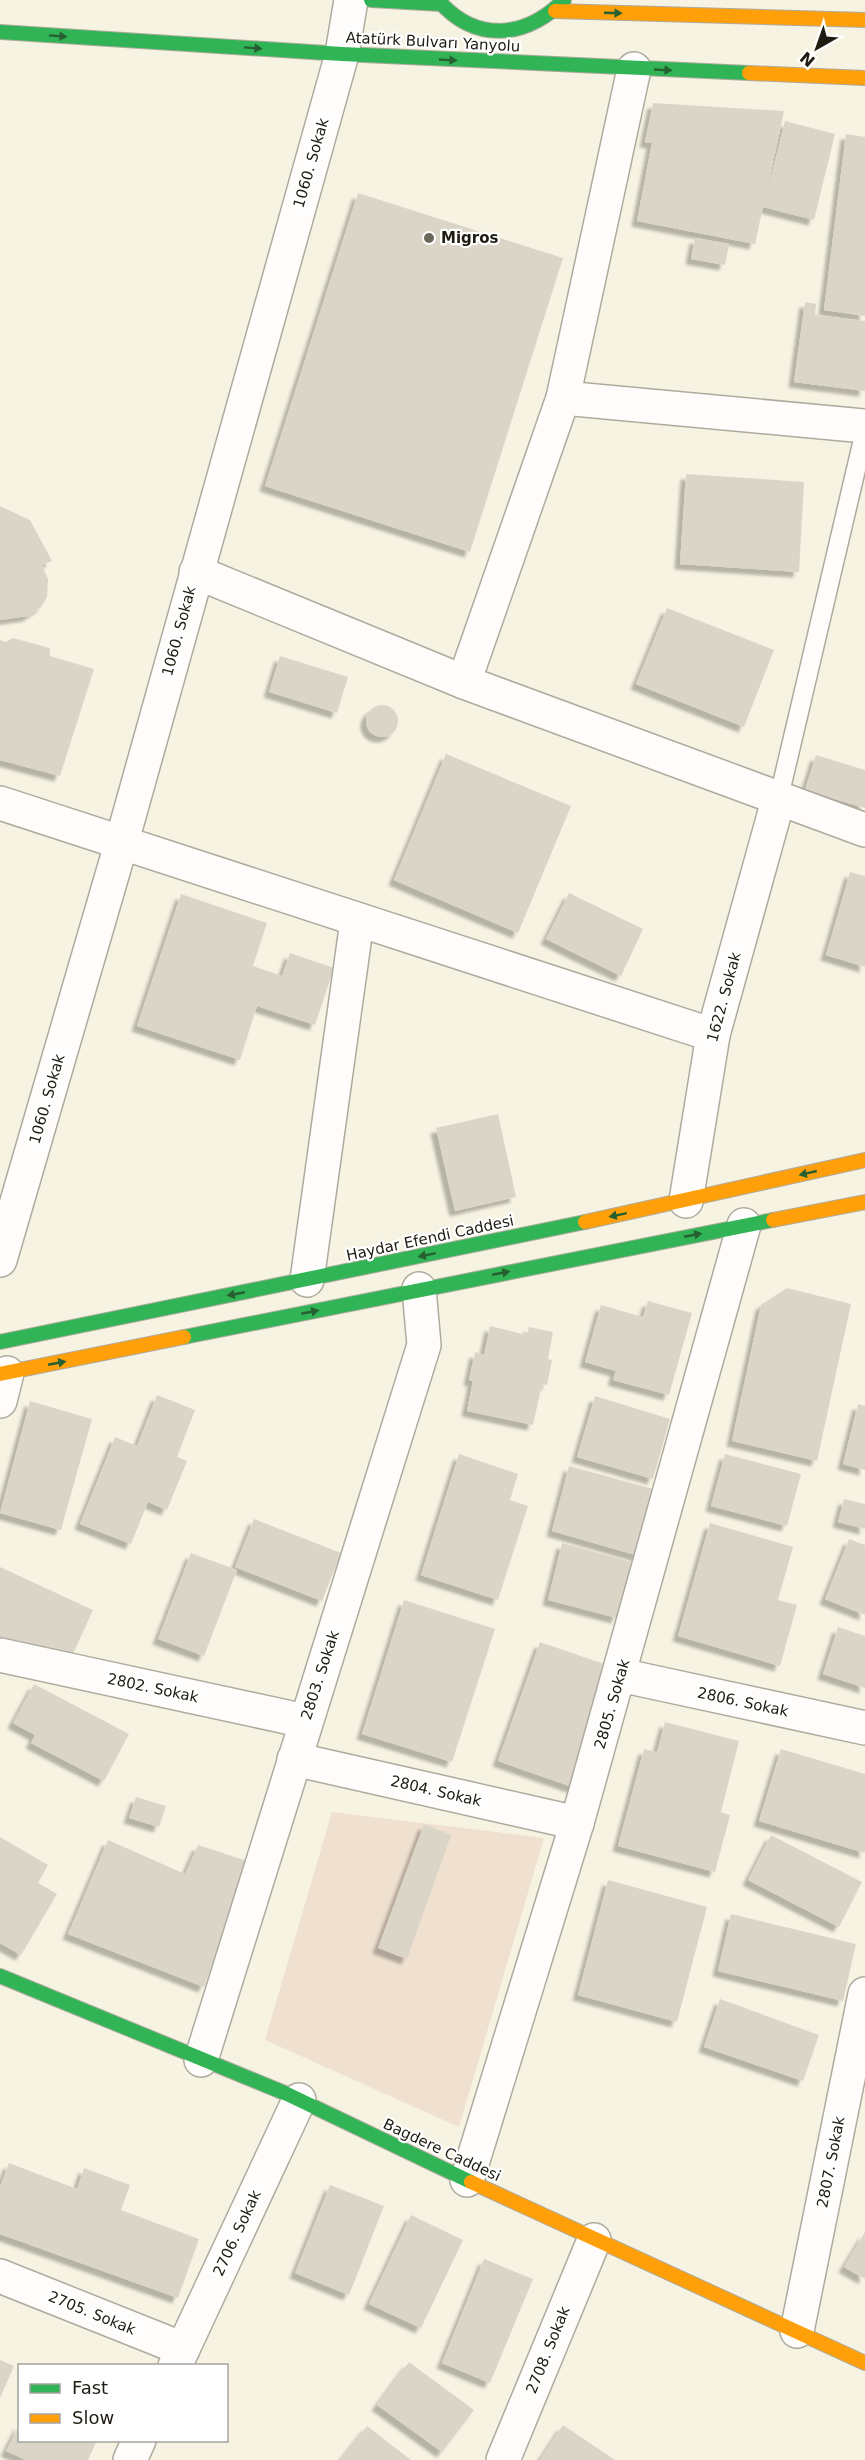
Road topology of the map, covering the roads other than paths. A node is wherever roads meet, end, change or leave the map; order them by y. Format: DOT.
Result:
graph roads {
  1 [pos="351,0"];
  2 [pos="371,0"];
  3 [pos="564,0"];
  4 [pos="440,2"];
  5 [pos="555,11"];
  6 [pos="865,20"];
  7 [pos="0,32"];
  8 [pos="342,54"];
  9 [pos="634,69"];
  10 [pos="865,78"];
  11 [pos="563,398"];
  12 [pos="865,426"];
  13 [pos="865,431"];
  14 [pos="196,572"];
  15 [pos="464,682"];
  16 [pos="779,797"];
  17 [pos="0,803"];
  18 [pos="865,830"];
  19 [pos="122,841"];
  20 [pos="357,921"];
  21 [pos="713,1035"];
  22 [pos="865,1160"];
  23 [pos="686,1201"];
  24 [pos="865,1202"];
  25 [pos="744,1225"];
  26 [pos="0,1260"];
  27 [pos="307,1280"];
  28 [pos="419,1289"];
  29 [pos="0,1342"];
  30 [pos="2,1383"];
  31 [pos="0,1655"];
  32 [pos="620,1676"];
  33 [pos="305,1721"];
  34 [pos="865,1728"];
  35 [pos="294,1759"];
  36 [pos="578,1823"];
  37 [pos="0,1977"];
  38 [pos="865,1994"];
  39 [pos="201,2060"];
  40 [pos="299,2100"];
  41 [pos="467,2180"];
  42 [pos="594,2240"];
  43 [pos="0,2276"];
  44 [pos="797,2331"];
  45 [pos="179,2357"];
  46 [pos="865,2363"];
  47 [pos="138,2442"];
  48 [pos="130,2460"];
  49 [pos="503,2460"];
  1 -- 8 [label="street, 1060. Sokak"];
  2 -- 4 [label="main road"];
  3 -- 5 [label="main road"];
  4 -- 5 [label="main road"];
  5 -- 6 [label="main road, one-way"];
  7 -- 8 [label="main road, Atatürk Bulvarı Yanyolu, one-way"];
  8 -- 9 [label="main road, Atatürk Bulvarı Yanyolu, one-way"];
  8 -- 14 [label="street, 1060. Sokak"];
  9 -- 10 [label="main road, Atatürk Bulvarı Yanyolu, one-way"];
  9 -- 11 [label="street"];
  11 -- 12 [label="street"];
  11 -- 15 [label="street"];
  13 -- 16 [label="lane"];
  14 -- 15 [label="street"];
  14 -- 19 [label="street, 1060. Sokak"];
  15 -- 16 [label="street"];
  16 -- 18 [label="street"];
  16 -- 21 [label="street, 1622. Sokak"];
  17 -- 19 [label="street"];
  19 -- 20 [label="street"];
  19 -- 26 [label="street, 1060. Sokak"];
  20 -- 21 [label="street"];
  20 -- 27 [label="street"];
  21 -- 23 [label="street, 1622. Sokak"];
  22 -- 23 [label="main road, Haydar Efendi Caddesi, one-way"];
  23 -- 27 [label="main road, Haydar Efendi Caddesi, one-way"];
  24 -- 25 [label="main road"];
  28 -- 25 [label="main road, one-way"];
  25 -- 32 [label="street, 2805. Sokak"];
  27 -- 29 [label="main road, Haydar Efendi Caddesi, one-way"];
  30 -- 28 [label="main road, one-way"];
  28 -- 33 [label="street, 2803. Sokak"];
  31 -- 33 [label="street, 2802. Sokak"];
  32 -- 34 [label="street, 2806. Sokak"];
  32 -- 36 [label="street, 2805. Sokak"];
  33 -- 35 [label="street, 2803. Sokak"];
  35 -- 36 [label="street, 2804. Sokak"];
  35 -- 39 [label="street, 2803. Sokak"];
  36 -- 41 [label="street, 2805. Sokak"];
  37 -- 39 [label="main road, Bagdere Caddesi"];
  38 -- 44 [label="street, 2807. Sokak"];
  39 -- 40 [label="main road, Bagdere Caddesi"];
  40 -- 41 [label="main road, Bagdere Caddesi"];
  40 -- 45 [label="street, 2706. Sokak"];
  41 -- 42 [label="main road, Bagdere Caddesi"];
  42 -- 44 [label="main road, Bagdere Caddesi"];
  42 -- 49 [label="street, 2708. Sokak"];
  43 -- 45 [label="street, 2705. Sokak"];
  44 -- 46 [label="main road, Bagdere Caddesi"];
  47 -- 48 [label="street"];
}
